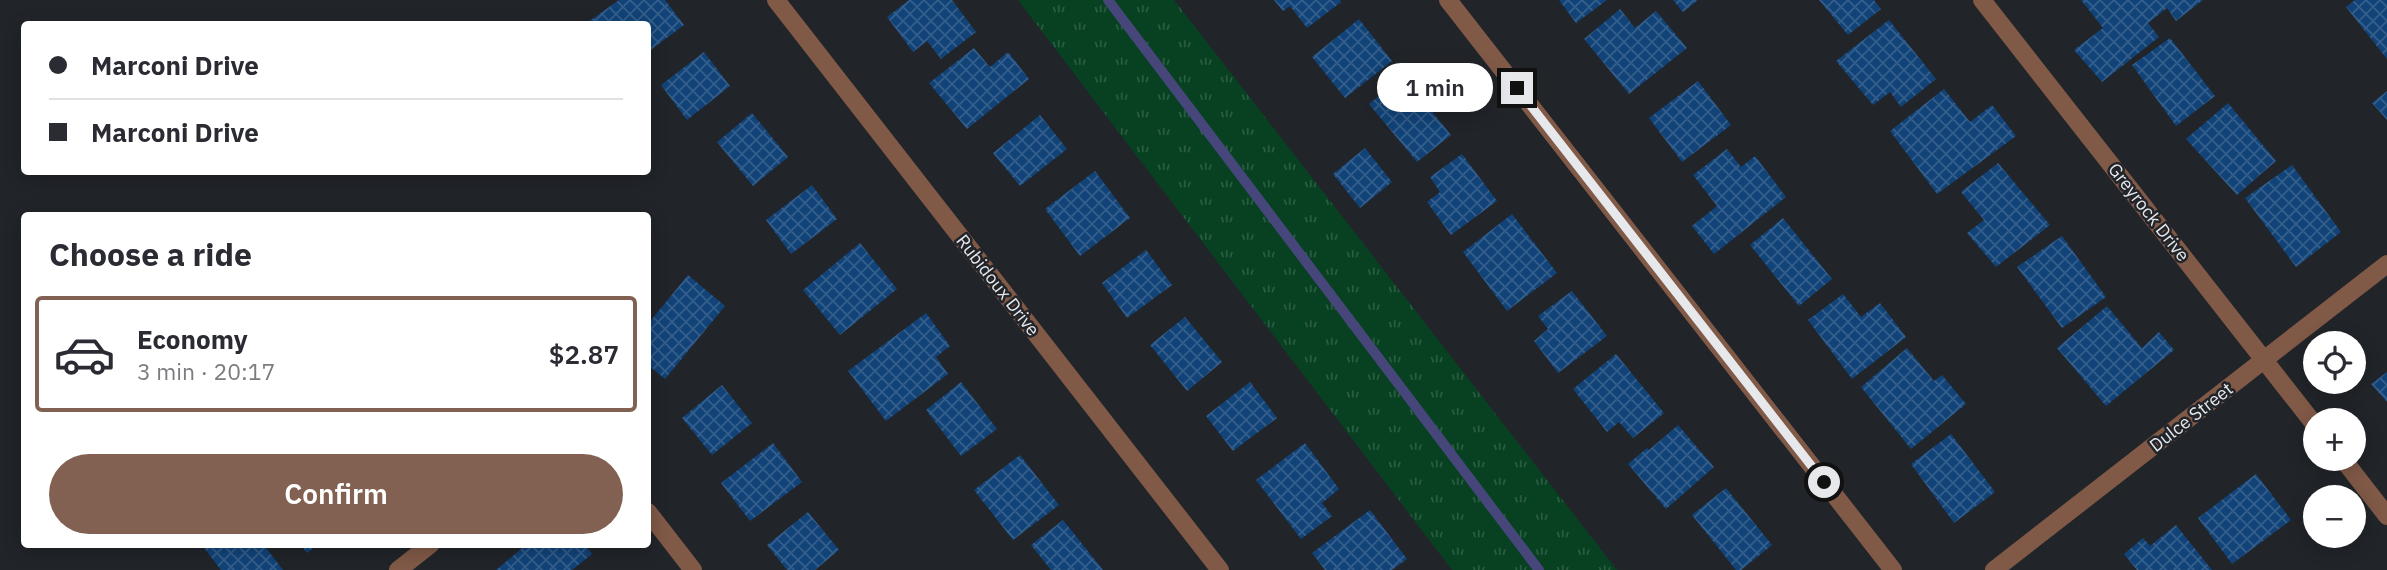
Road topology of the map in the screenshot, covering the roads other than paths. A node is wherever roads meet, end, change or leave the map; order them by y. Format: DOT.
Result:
graph roads {
  1 [pos="776,0"];
  2 [pos="1448,0"];
  3 [pos="1982,0"];
  4 [pos="2387,264"];
  5 [pos="2264,360"];
  6 [pos="2303,410"];
  7 [pos="2352,471"];
  8 [pos="651,516"];
  9 [pos="2387,516"];
  10 [pos="426,548"];
  11 [pos="398,570"];
  12 [pos="692,570"];
  13 [pos="1220,570"];
  14 [pos="1892,570"];
  15 [pos="1994,570"];
  1 -- 13 [label="street, Rubidoux Drive"];
  2 -- 14 [label="street"];
  3 -- 5 [label="street, Greyrock Drive"];
  4 -- 5 [label="street, Dulce Street"];
  5 -- 6 [label="street, Greyrock Drive"];
  5 -- 15 [label="street, Dulce Street"];
  7 -- 9 [label="street"];
  8 -- 12 [label="street"];
  10 -- 11 [label="street"];
}
